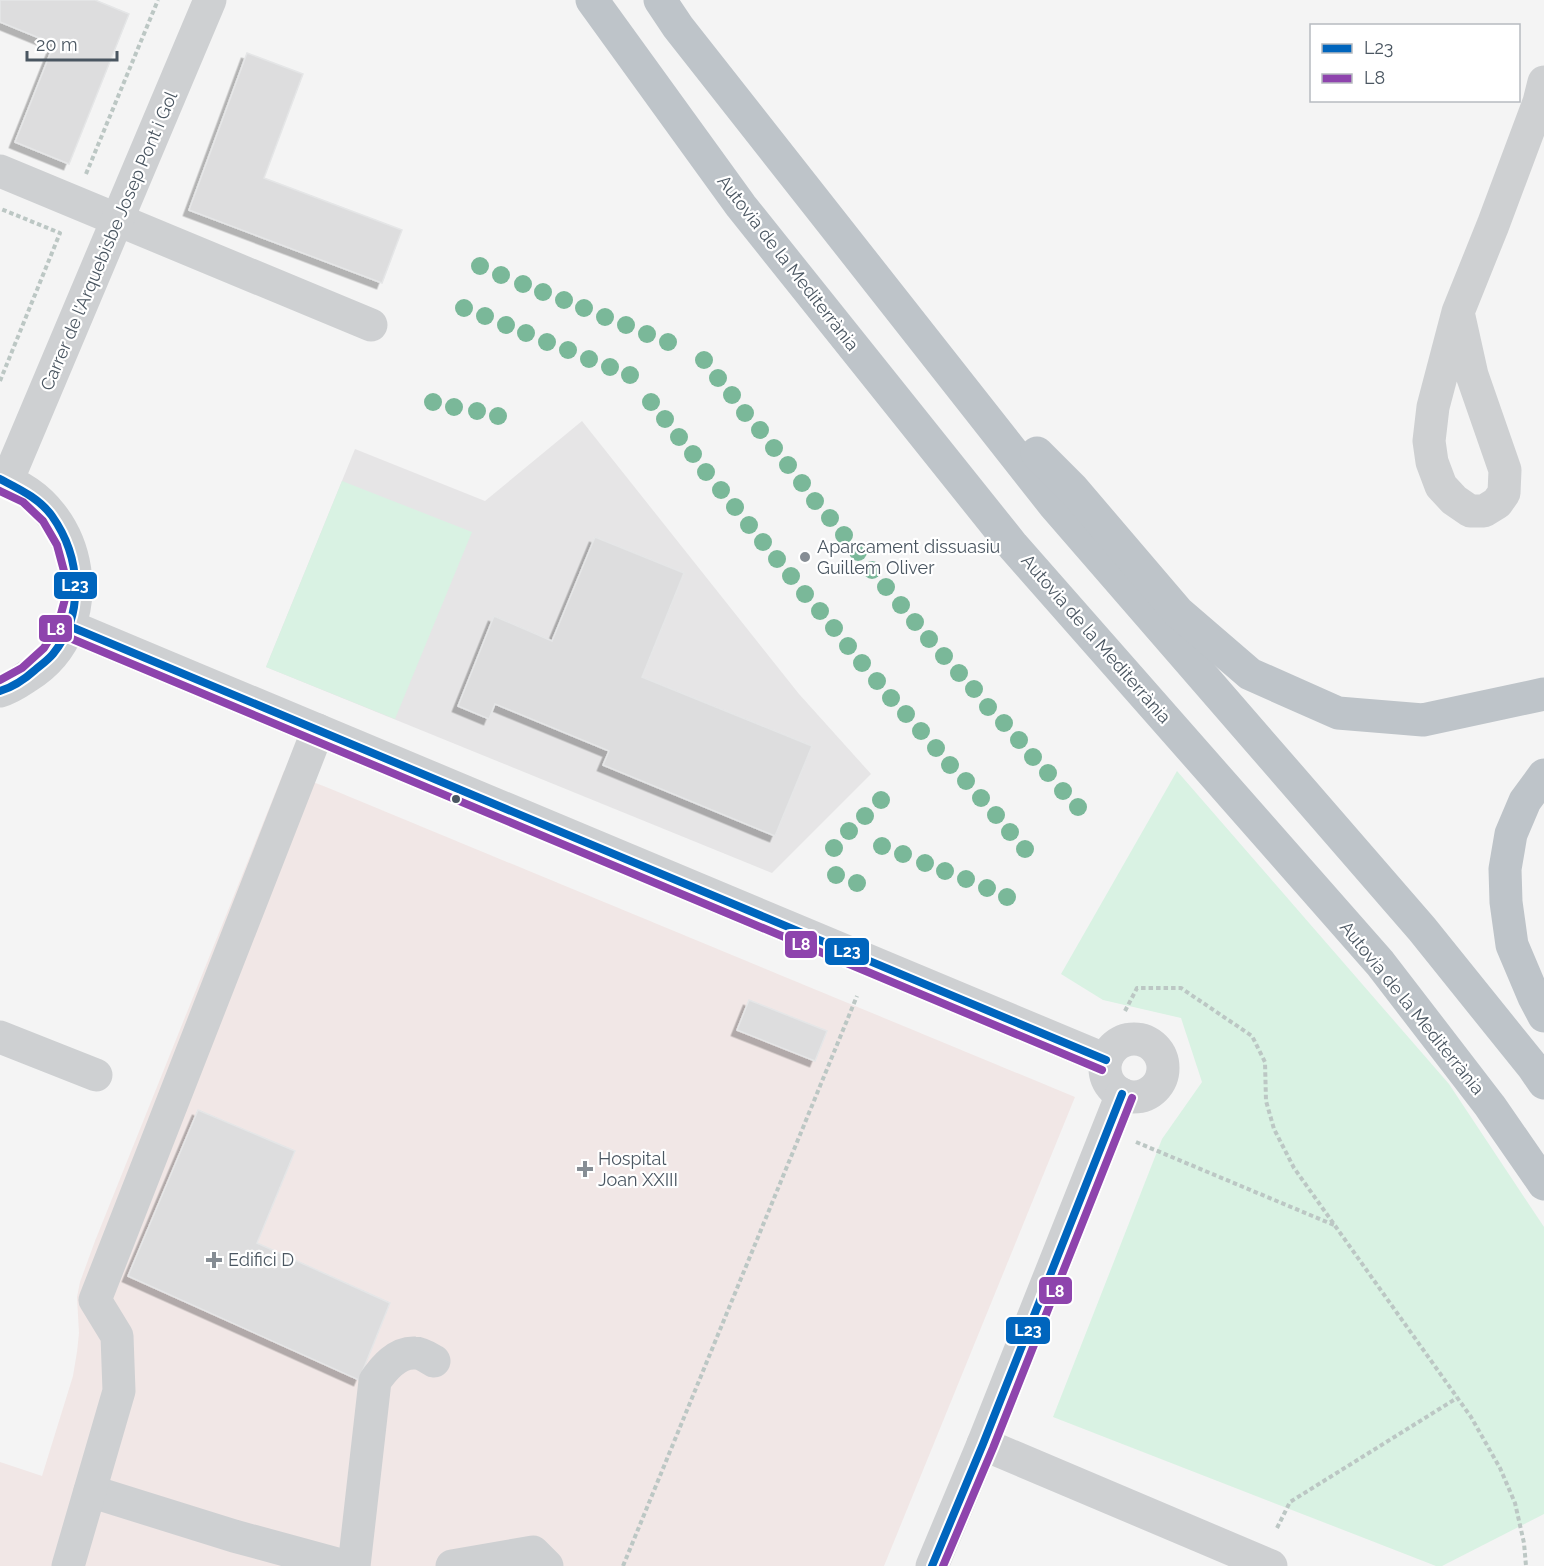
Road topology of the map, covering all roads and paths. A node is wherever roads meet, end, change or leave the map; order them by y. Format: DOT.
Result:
graph roads {
  1 [pos="150,0"];
  2 [pos="210,0"];
  3 [pos="592,0"];
  4 [pos="660,0"];
  5 [pos="157,1"];
  6 [pos="1544,82"];
  7 [pos="0,171"];
  8 [pos="86,174"];
  9 [pos="0,208"];
  10 [pos="118,220"];
  11 [pos="1458,312"];
  12 [pos="371,325"];
  13 [pos="915,328"];
  14 [pos="0,381"];
  15 [pos="3,480"];
  16 [pos="69,626"];
  17 [pos="0,691"];
  18 [pos="1544,694"];
  19 [pos="318,730"];
  20 [pos="1544,775"];
  21 [pos="857,996"];
  22 [pos="1125,1011"];
  23 [pos="1544,1016"];
  24 [pos="0,1037"];
  25 [pos="1106,1060"];
  26 [pos="96,1075"];
  27 [pos="1544,1083"];
  28 [pos="1122,1094"];
  29 [pos="1107,1130"];
  30 [pos="1544,1184"];
  31 [pos="1335,1225"];
  32 [pos="434,1360"];
  33 [pos="1457,1398"];
  34 [pos="983,1444"];
  35 [pos="89,1495"];
  36 [pos="1277,1528"];
  37 [pos="68,1566"];
  38 [pos="298,1566"];
  39 [pos="344,1566"];
  40 [pos="354,1566"];
  41 [pos="452,1566"];
  42 [pos="548,1566"];
  43 [pos="623,1566"];
  44 [pos="932,1566"];
  45 [pos="1271,1566"];
  46 [pos="1526,1566"];
  1 -- 5 [label="path"];
  2 -- 10 [label="street, Carrer de l'Arquebisbe Josep Pont i Gol"];
  3 -- 30 [label="highway, Autovia de la Mediterrània"];
  4 -- 13 [label="highway"];
  5 -- 8 [label="path"];
  6 -- 11 [label="street"];
  7 -- 10 [label="street"];
  9 -- 14 [label="path"];
  10 -- 12 [label="street"];
  10 -- 15 [label="street, Carrer de l'Arquebisbe Josep Pont i Gol"];
  11 -- 11 [label="street"];
  13 -- 18 [label="highway"];
  13 -- 27 [label="highway"];
  15 -- 16 [label="street"];
  16 -- 17 [label="street"];
  16 -- 19 [label="street"];
  19 -- 25 [label="street"];
  19 -- 35 [label="street"];
  20 -- 23 [label="highway"];
  21 -- 43 [label="path"];
  22 -- 31 [label="path"];
  24 -- 26 [label="street"];
  25 -- 28 [label="street"];
  25 -- 28 [label="street"];
  28 -- 29 [label="street"];
  29 -- 31 [label="path"];
  29 -- 34 [label="street"];
  31 -- 33 [label="path"];
  32 -- 40 [label="street"];
  33 -- 36 [label="path"];
  33 -- 46 [label="path"];
  34 -- 44 [label="street"];
  34 -- 45 [label="street"];
  35 -- 37 [label="street"];
  35 -- 38 [label="street"];
  35 -- 39 [label="street"];
  41 -- 42 [label="street"];
}
